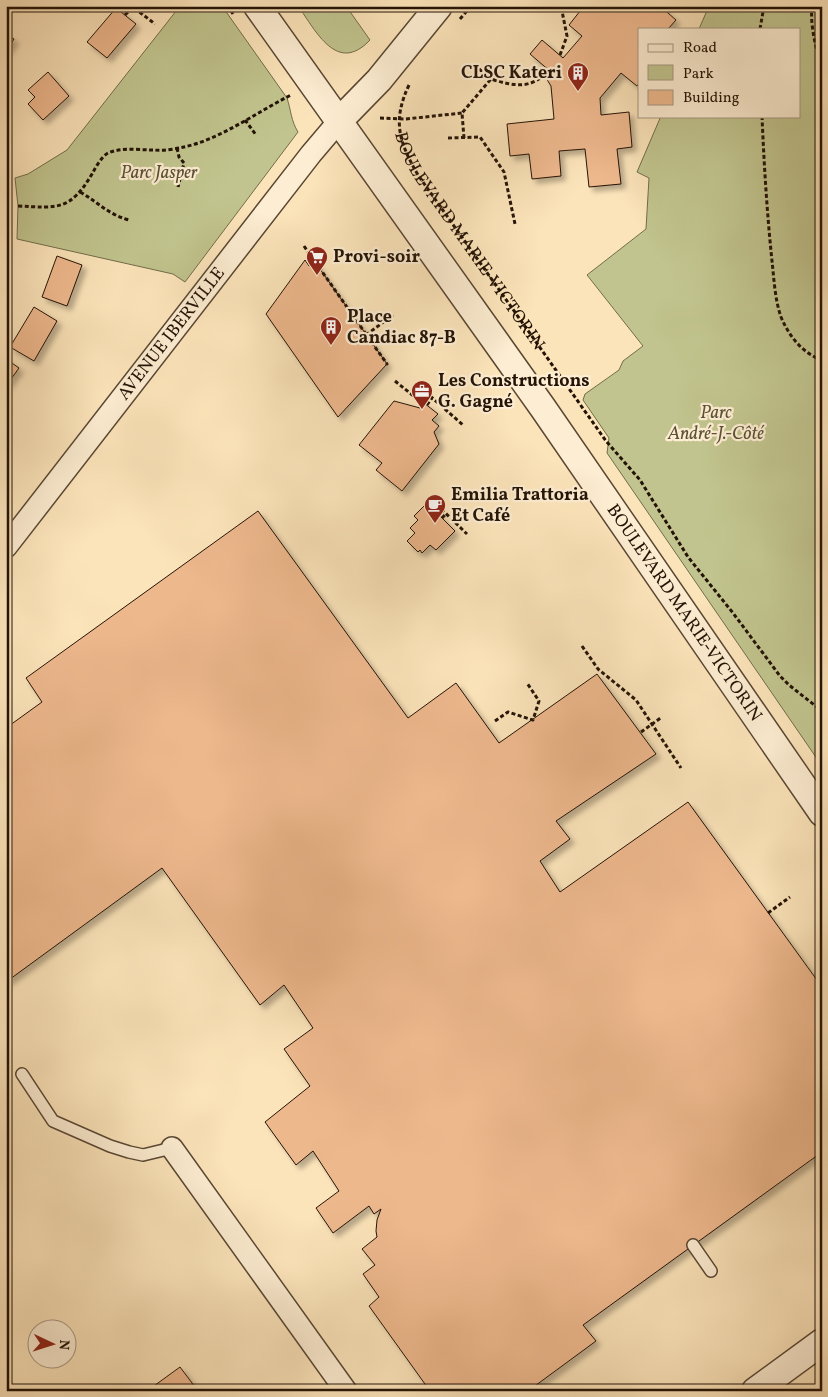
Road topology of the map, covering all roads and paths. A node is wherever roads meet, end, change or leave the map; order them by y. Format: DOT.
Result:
graph roads {
  1 [pos="257,6"];
  2 [pos="439,6"];
  3 [pos="561,6"];
  4 [pos="764,6"];
  5 [pos="812,6"];
  6 [pos="125,15"];
  7 [pos="156,24"];
  8 [pos="760,28"];
  9 [pos="560,55"];
  10 [pos="822,68"];
  11 [pos="479,69"];
  12 [pos="548,70"];
  13 [pos="491,78"];
  14 [pos="291,96"];
  15 [pos="462,113"];
  16 [pos="380,118"];
  17 [pos="762,118"];
  18 [pos="399,119"];
  19 [pos="245,120"];
  20 [pos="339,122"];
  21 [pos="220,126"];
  22 [pos="224,132"];
  23 [pos="256,136"];
  24 [pos="448,138"];
  25 [pos="464,138"];
  26 [pos="177,148"];
  27 [pos="116,151"];
  28 [pos="117,157"];
  29 [pos="178,187"];
  30 [pos="80,192"];
  31 [pos="70,196"];
  32 [pos="73,200"];
  33 [pos="18,206"];
  34 [pos="129,220"];
  35 [pos="515,224"];
  36 [pos="304,246"];
  37 [pos="393,315"];
  38 [pos="366,335"];
  39 [pos="822,360"];
  40 [pos="386,363"];
  41 [pos="395,381"];
  42 [pos="432,398"];
  43 [pos="427,406"];
  44 [pos="463,425"];
  45 [pos="432,500"];
  46 [pos="446,514"];
  47 [pos="442,518"];
  48 [pos="467,534"];
  49 [pos="6,547"];
  50 [pos="582,646"];
  51 [pos="527,683"];
  52 [pos="822,711"];
  53 [pos="662,717"];
  54 [pos="495,721"];
  55 [pos="653,724"];
  56 [pos="641,732"];
  57 [pos="681,768"];
  58 [pos="822,813"];
  59 [pos="790,897"];
  60 [pos="768,913"];
  61 [pos="22,1074"];
  62 [pos="172,1148"];
  63 [pos="693,1245"];
  64 [pos="712,1271"];
  65 [pos="822,1342"];
  66 [pos="346,1391"];
  67 [pos="755,1391"];
  1 -- 20 [label="street, BOULEVARD MARIE-VICTORIN"];
  2 -- 20 [label="street"];
  3 -- 9 [label="path"];
  4 -- 8 [label="path"];
  5 -- 10 [label="path"];
  6 -- 7 [label="path"];
  11 -- 13 [label="path"];
  12 -- 13 [label="path"];
  13 -- 15 [label="path"];
  14 -- 19 [label="path"];
  15 -- 18 [label="path"];
  15 -- 25 [label="path"];
  16 -- 18 [label="path"];
  17 -- 39 [label="path"];
  18 -- 52 [label="path, BOULEVARD MARIE-VICTORIN"];
  19 -- 22 [label="path"];
  19 -- 23 [label="path"];
  20 -- 49 [label="street, AVENUE IBERVILLE"];
  20 -- 58 [label="street, BOULEVARD MARIE-VICTORIN"];
  21 -- 22 [label="path"];
  22 -- 26 [label="path"];
  24 -- 25 [label="path"];
  25 -- 35 [label="path"];
  26 -- 27 [label="path"];
  26 -- 29 [label="path"];
  27 -- 28 [label="path"];
  27 -- 30 [label="path"];
  30 -- 32 [label="path"];
  30 -- 34 [label="path"];
  31 -- 32 [label="path"];
  32 -- 33 [label="path"];
  36 -- 38 [label="path"];
  37 -- 38 [label="path"];
  38 -- 40 [label="path"];
  41 -- 42 [label="path"];
  42 -- 43 [label="path"];
  42 -- 44 [label="path"];
  45 -- 46 [label="path"];
  46 -- 47 [label="path"];
  46 -- 48 [label="path"];
  50 -- 55 [label="path"];
  51 -- 54 [label="path"];
  53 -- 55 [label="path"];
  55 -- 56 [label="path"];
  55 -- 57 [label="path"];
  59 -- 60 [label="path"];
  61 -- 62 [label="lane"];
  62 -- 66 [label="street"];
  63 -- 64 [label="lane"];
  65 -- 67 [label="street"];
}
